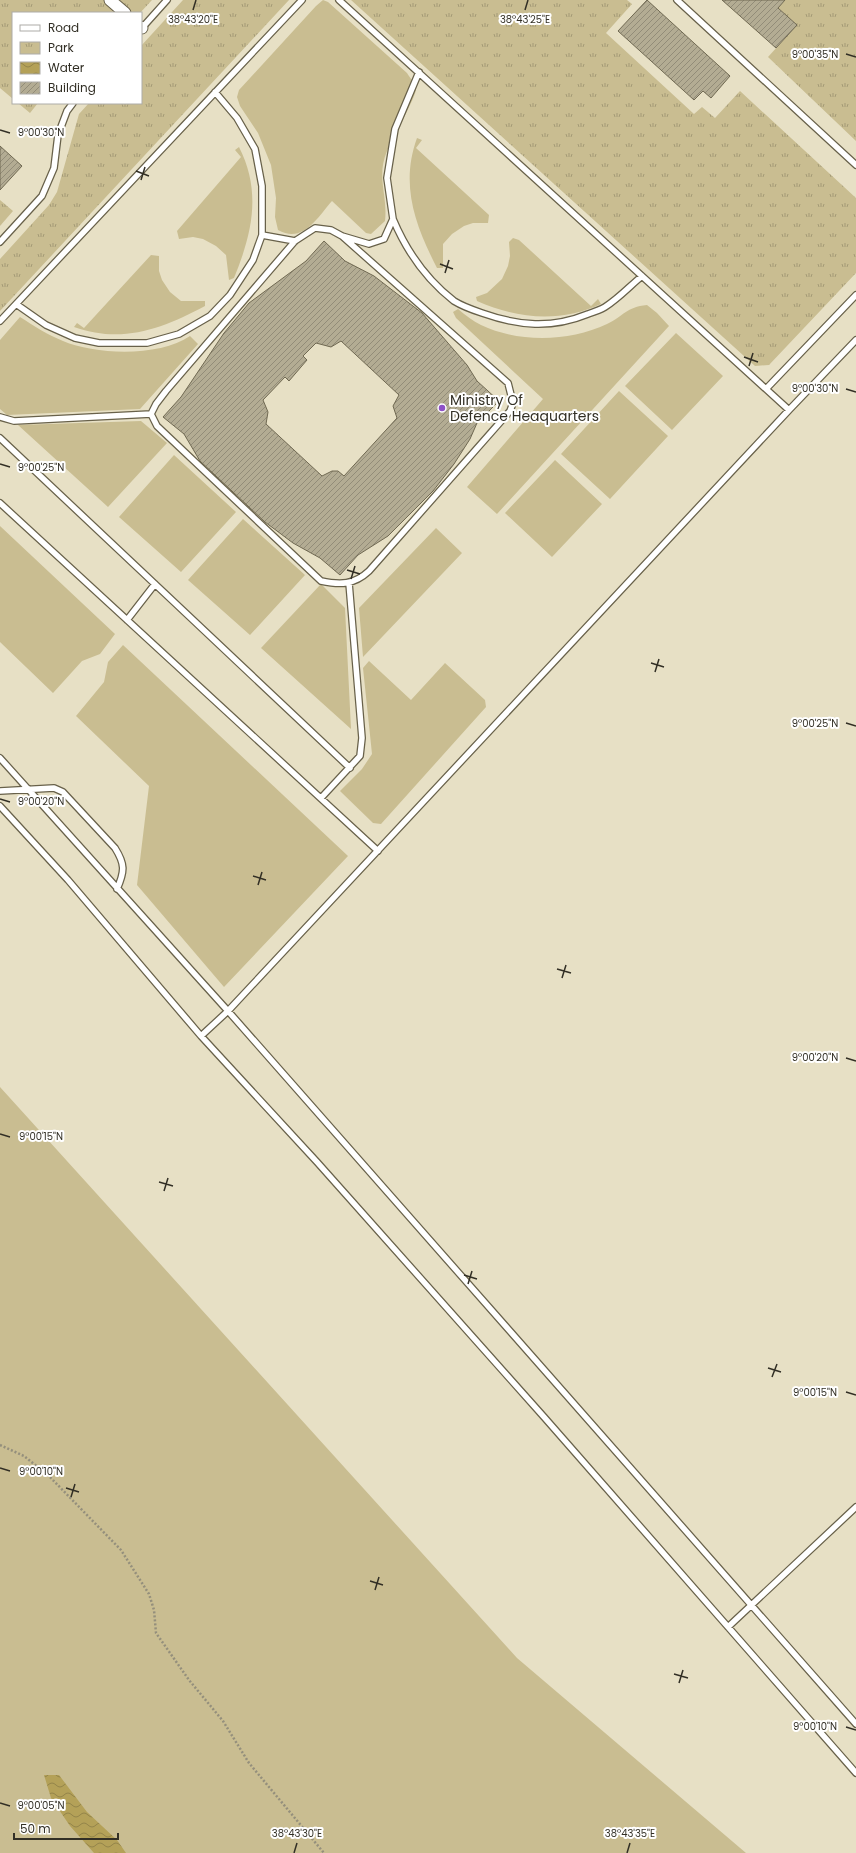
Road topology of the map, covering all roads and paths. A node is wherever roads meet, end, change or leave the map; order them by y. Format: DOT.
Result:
graph roads {
  1 [pos="110,0"];
  2 [pos="167,0"];
  3 [pos="302,0"];
  4 [pos="339,0"];
  5 [pos="677,0"];
  6 [pos="124,12"];
  7 [pos="142,27"];
  8 [pos="419,72"];
  9 [pos="215,92"];
  10 [pos="72,104"];
  11 [pos="856,166"];
  12 [pos="393,219"];
  13 [pos="262,235"];
  14 [pos="342,236"];
  15 [pos="295,241"];
  16 [pos="0,242"];
  17 [pos="642,276"];
  18 [pos="856,295"];
  19 [pos="16,304"];
  20 [pos="0,321"];
  21 [pos="856,340"];
  22 [pos="766,389"];
  23 [pos="789,410"];
  24 [pos="151,414"];
  25 [pos="0,417"];
  26 [pos="0,438"];
  27 [pos="0,503"];
  28 [pos="349,583"];
  29 [pos="155,584"];
  30 [pos="127,620"];
  31 [pos="0,758"];
  32 [pos="350,768"];
  33 [pos="29,790"];
  34 [pos="0,791"];
  35 [pos="322,798"];
  36 [pos="0,806"];
  37 [pos="378,851"];
  38 [pos="117,888"];
  39 [pos="228,1011"];
  40 [pos="201,1036"];
  41 [pos="0,1445"];
  42 [pos="856,1507"];
  43 [pos="752,1606"];
  44 [pos="728,1628"];
  45 [pos="856,1724"];
  46 [pos="856,1773"];
  47 [pos="324,1853"];
  1 -- 6 [label="street"];
  2 -- 7 [label="lane"];
  3 -- 9 [label="lane"];
  4 -- 8 [label="lane"];
  5 -- 11 [label="lane"];
  8 -- 12 [label="lane"];
  8 -- 17 [label="lane"];
  9 -- 13 [label="lane"];
  9 -- 19 [label="lane"];
  10 -- 16 [label="lane"];
  12 -- 14 [label="lane"];
  12 -- 17 [label="lane"];
  13 -- 15 [label="lane"];
  13 -- 19 [label="lane"];
  14 -- 15 [label="lane"];
  14 -- 28 [label="lane"];
  15 -- 24 [label="lane"];
  17 -- 22 [label="lane"];
  18 -- 22 [label="lane"];
  19 -- 20 [label="lane"];
  21 -- 23 [label="lane"];
  22 -- 23 [label="lane"];
  23 -- 37 [label="lane"];
  24 -- 25 [label="lane"];
  24 -- 28 [label="lane"];
  26 -- 29 [label="lane"];
  27 -- 30 [label="lane"];
  28 -- 32 [label="lane"];
  29 -- 30 [label="lane"];
  29 -- 32 [label="lane"];
  30 -- 35 [label="lane"];
  31 -- 33 [label="lane"];
  32 -- 35 [label="lane"];
  33 -- 34 [label="lane"];
  33 -- 38 [label="lane"];
  33 -- 38 [label="lane"];
  35 -- 37 [label="lane"];
  36 -- 40 [label="lane"];
  37 -- 39 [label="lane"];
  38 -- 39 [label="lane"];
  39 -- 40 [label="lane"];
  39 -- 43 [label="lane"];
  40 -- 44 [label="lane"];
  41 -- 47 [label="path"];
  42 -- 43 [label="lane"];
  43 -- 44 [label="lane"];
  43 -- 45 [label="lane"];
  44 -- 46 [label="lane"];
}
